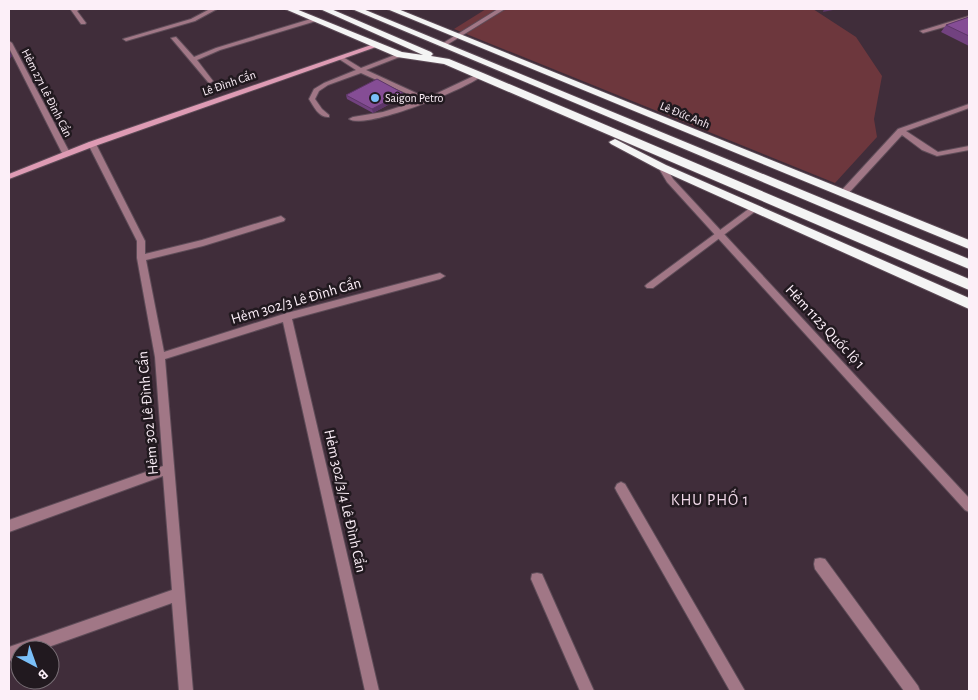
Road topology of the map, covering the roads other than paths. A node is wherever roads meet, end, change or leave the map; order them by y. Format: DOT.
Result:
graph roads {
  1 [pos="77,9"];
  2 [pos="214,9"];
  3 [pos="289,9"];
  4 [pos="302,9"];
  5 [pos="324,9"];
  6 [pos="356,9"];
  7 [pos="372,9"];
  8 [pos="391,9"];
  9 [pos="502,9"];
  10 [pos="969,18"];
  11 [pos="314,20"];
  12 [pos="424,22"];
  13 [pos="83,23"];
  14 [pos="404,26"];
  15 [pos="923,31"];
  16 [pos="456,36"];
  17 [pos="174,38"];
  18 [pos="126,39"];
  19 [pos="373,42"];
  20 [pos="9,43"];
  21 [pos="443,44"];
  22 [pos="410,46"];
  23 [pos="400,55"];
  24 [pos="340,58"];
  25 [pos="194,59"];
  26 [pos="446,62"];
  27 [pos="362,71"];
  28 [pos="480,75"];
  29 [pos="210,81"];
  30 [pos="536,83"];
  31 [pos="426,100"];
  32 [pos="623,104"];
  33 [pos="969,106"];
  34 [pos="567,112"];
  35 [pos="327,116"];
  36 [pos="353,120"];
  37 [pos="901,131"];
  38 [pos="92,144"];
  39 [pos="969,148"];
  40 [pos="66,153"];
  41 [pos="662,167"];
  42 [pos="9,177"];
  43 [pos="843,194"];
  44 [pos="754,208"];
  45 [pos="281,219"];
  46 [pos="720,235"];
  47 [pos="969,245"];
  48 [pos="141,258"];
  49 [pos="969,264"];
  50 [pos="440,276"];
  51 [pos="969,284"];
  52 [pos="650,286"];
  53 [pos="969,304"];
  54 [pos="287,317"];
  55 [pos="160,357"];
  56 [pos="169,469"];
  57 [pos="621,488"];
  58 [pos="969,506"];
  59 [pos="9,526"];
  60 [pos="820,564"];
  61 [pos="537,579"];
  62 [pos="178,594"];
  63 [pos="48,640"];
  64 [pos="186,691"];
  65 [pos="372,691"];
  66 [pos="587,691"];
  67 [pos="738,691"];
  68 [pos="913,691"];
  1 -- 13 [label="street"];
  2 -- 18 [label="street"];
  3 -- 11 [label="highway"];
  4 -- 19 [label="highway"];
  5 -- 22 [label="highway"];
  6 -- 14 [label="highway"];
  7 -- 14 [label="highway"];
  8 -- 12 [label="highway, Lê Đức Anh"];
  9 -- 16 [label="street"];
  10 -- 15 [label="street"];
  11 -- 19 [label="highway"];
  11 -- 25 [label="street"];
  12 -- 16 [label="highway, Lê Đức Anh"];
  12 -- 21 [label="highway"];
  14 -- 21 [label="highway, Lê Đức Anh"];
  16 -- 21 [label="street"];
  16 -- 32 [label="highway, Lê Đức Anh"];
  17 -- 25 [label="street"];
  19 -- 22 [label="highway"];
  19 -- 23 [label="highway"];
  19 -- 24 [label="street, Lê Đình Cẩn"];
  20 -- 40 [label="street, Hẻm 271 Lê Đình Cẩn"];
  21 -- 30 [label="highway, Lê Đức Anh"];
  22 -- 26 [label="highway"];
  23 -- 26 [label="highway"];
  23 -- 27 [label="street"];
  24 -- 27 [label="street"];
  24 -- 38 [label="street, Lê Đình Cẩn"];
  25 -- 29 [label="street"];
  26 -- 28 [label="highway"];
  27 -- 31 [label="street"];
  27 -- 35 [label="street"];
  28 -- 31 [label="street"];
  28 -- 34 [label="highway"];
  30 -- 32 [label="highway"];
  30 -- 49 [label="highway, Lê Đức Anh"];
  31 -- 36 [label="street"];
  32 -- 43 [label="highway, Lê Đức Anh"];
  33 -- 37 [label="street"];
  34 -- 41 [label="highway"];
  34 -- 51 [label="highway"];
  37 -- 39 [label="street"];
  37 -- 43 [label="street"];
  38 -- 40 [label="street, Lê Đình Cẩn"];
  38 -- 48 [label="street, Hẻm 302 Lê Đình Cẩn"];
  40 -- 42 [label="street, Lê Đình Cẩn"];
  41 -- 44 [label="highway"];
  41 -- 46 [label="street, Hẻm 1123 Quốc lộ 1"];
  43 -- 47 [label="highway, Lê Đức Anh"];
  44 -- 46 [label="street"];
  44 -- 53 [label="highway"];
  45 -- 48 [label="street"];
  46 -- 52 [label="street"];
  46 -- 58 [label="street, Hẻm 1123 Quốc lộ 1"];
  48 -- 55 [label="street, Hẻm 302 Lê Đình Cẩn"];
  50 -- 54 [label="street, Hẻm 302/3 Lê Đình Cẩn"];
  54 -- 55 [label="street, Hẻm 302/3 Lê Đình Cẩn"];
  54 -- 65 [label="street, Hẻm 302/3/4 Lê Đình Cẩn"];
  55 -- 56 [label="street, Hẻm 302 Lê Đình Cẩn"];
  56 -- 59 [label="street"];
  56 -- 62 [label="street, Hẻm 302 Lê Đình Cẩn"];
  57 -- 67 [label="street"];
  60 -- 68 [label="street"];
  61 -- 66 [label="street"];
  62 -- 63 [label="street"];
  62 -- 64 [label="street, Hẻm 302 Lê Đình Cẩn"];
}
